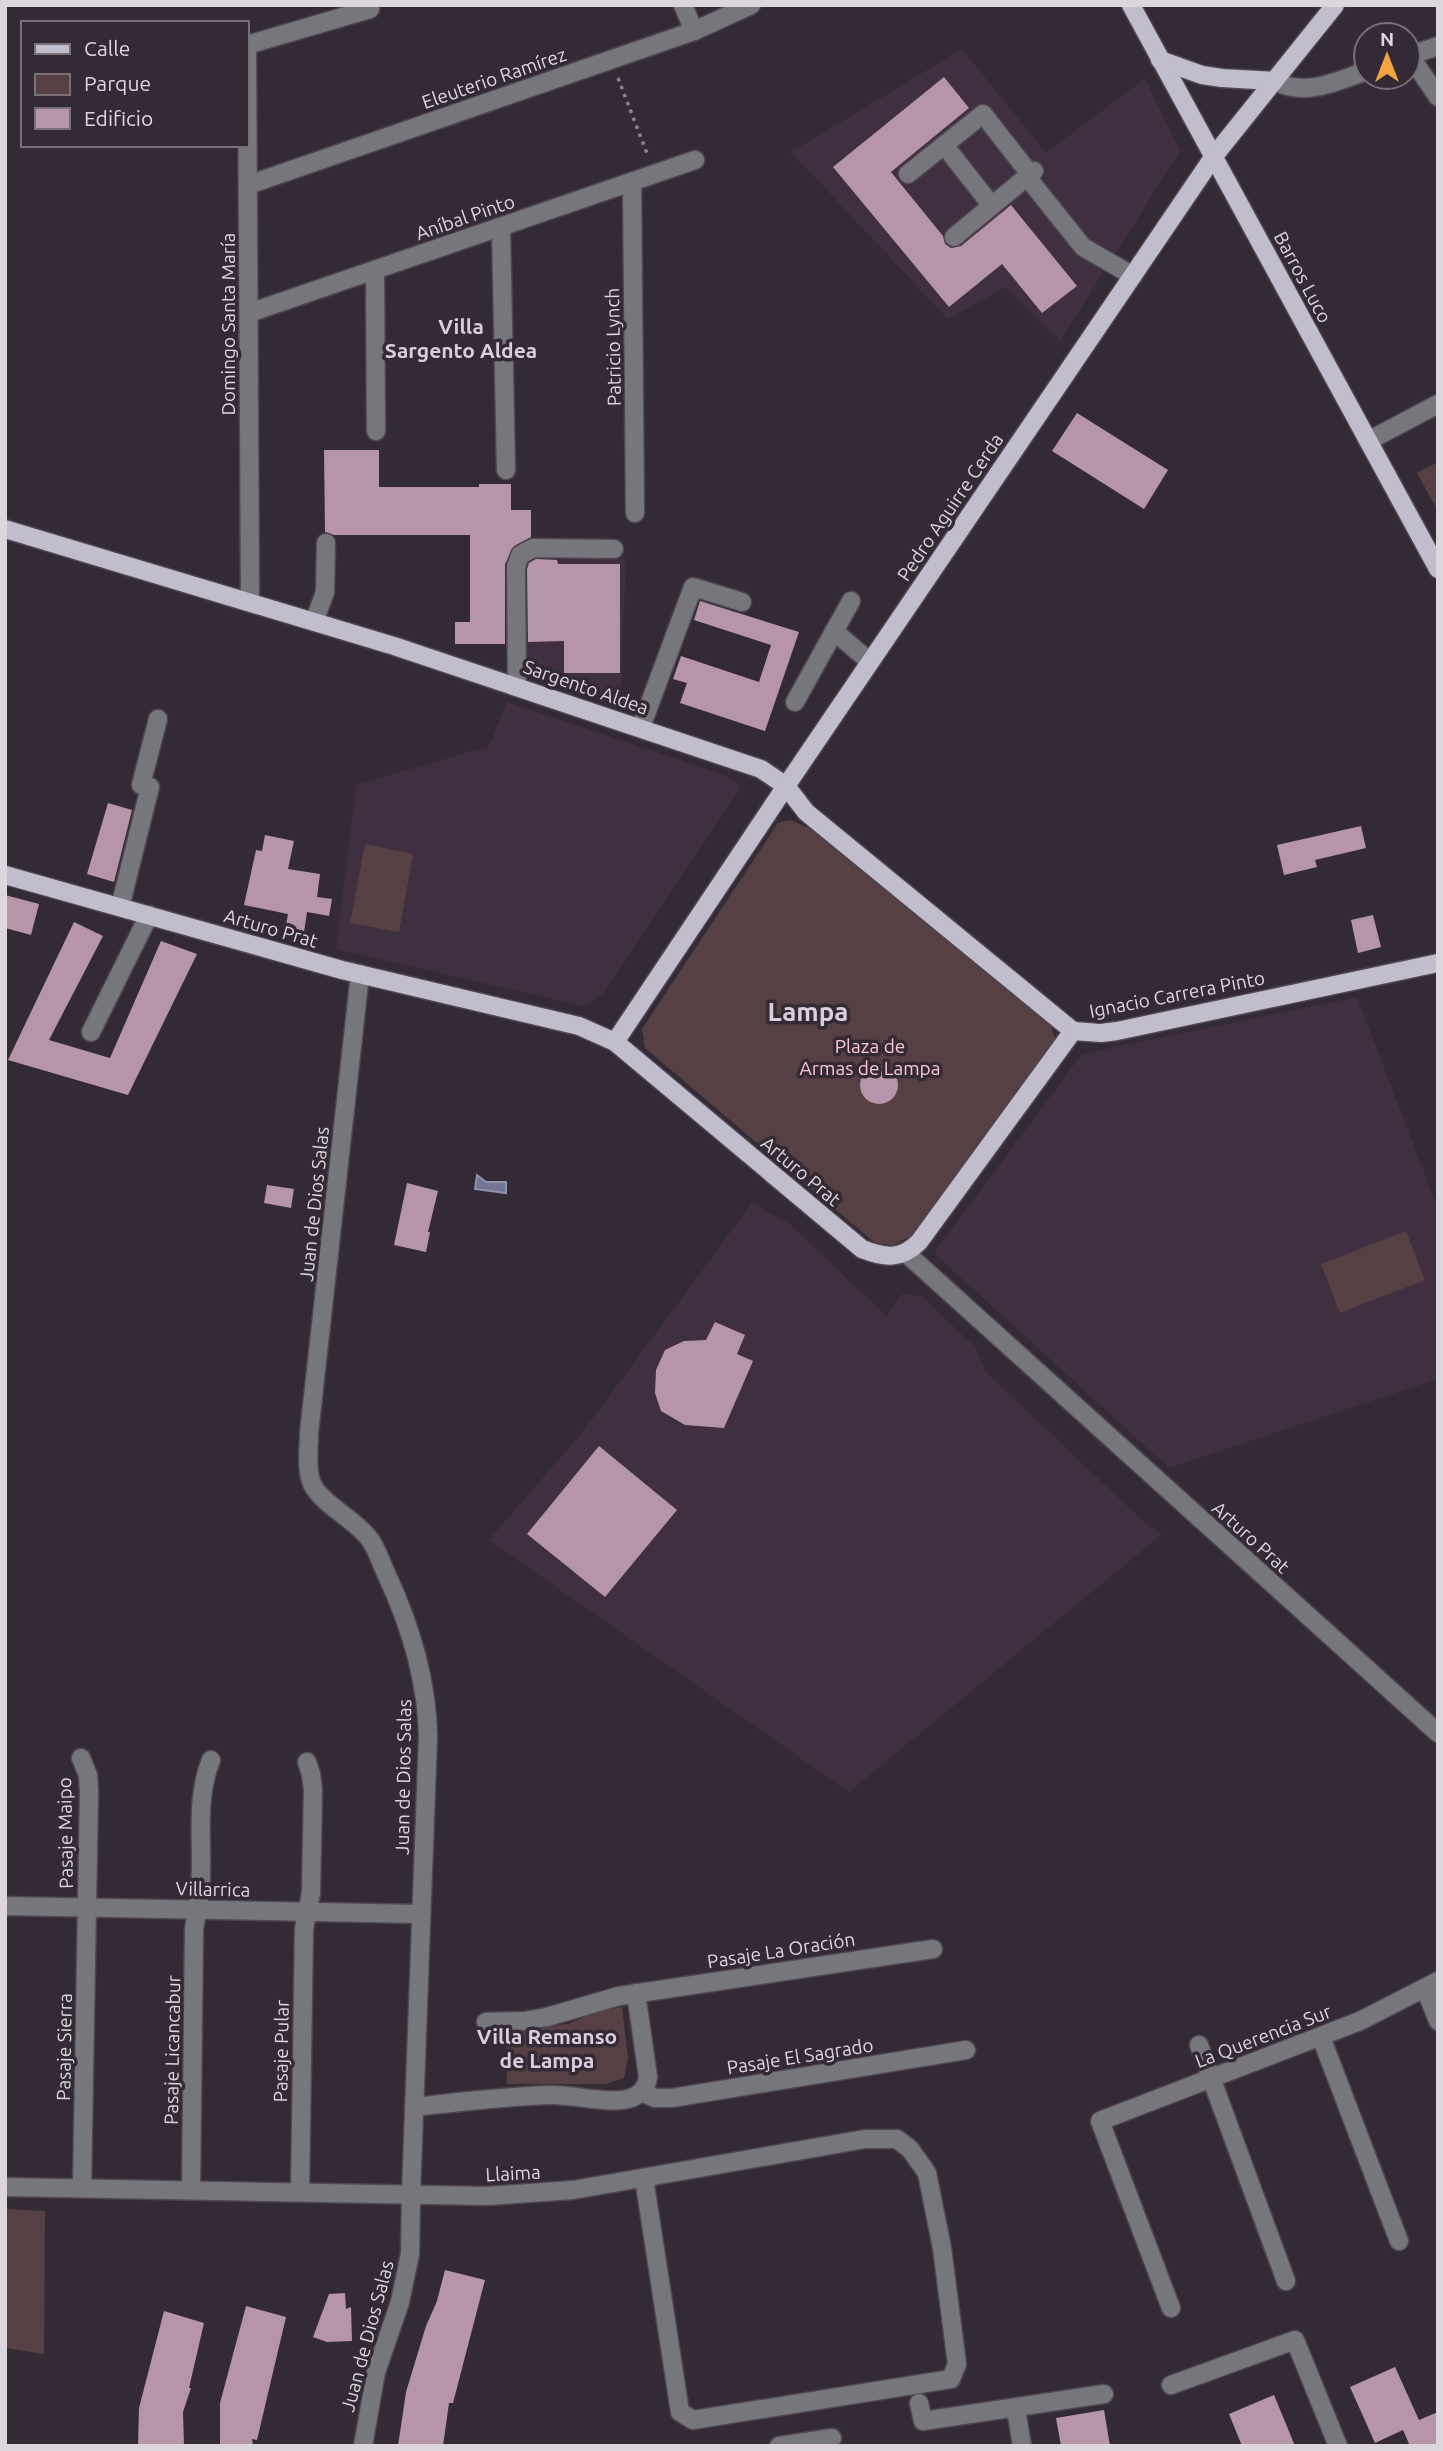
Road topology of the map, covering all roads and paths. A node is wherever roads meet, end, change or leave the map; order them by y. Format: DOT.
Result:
graph roads {
  1 [pos="683,5"];
  2 [pos="751,5"];
  3 [pos="1130,5"];
  4 [pos="1335,5"];
  5 [pos="370,9"];
  6 [pos="694,31"];
  7 [pos="248,45"];
  8 [pos="611,60"];
  9 [pos="1160,60"];
  10 [pos="1422,74"];
  11 [pos="1352,76"];
  12 [pos="1274,81"];
  13 [pos="1438,97"];
  14 [pos="944,145"];
  15 [pos="248,147"];
  16 [pos="1214,156"];
  17 [pos="695,160"];
  18 [pos="655,174"];
  19 [pos="908,174"];
  20 [pos="1030,174"];
  21 [pos="632,182"];
  22 [pos="248,185"];
  23 [pos="992,206"];
  24 [pos="501,227"];
  25 [pos="954,237"];
  26 [pos="374,270"];
  27 [pos="1133,276"];
  28 [pos="249,313"];
  29 [pos="1438,404"];
  30 [pos="376,432"];
  31 [pos="1368,440"];
  32 [pos="506,470"];
  33 [pos="635,513"];
  34 [pos="5,529"];
  35 [pos="326,543"];
  36 [pos="614,549"];
  37 [pos="1438,569"];
  38 [pos="851,601"];
  39 [pos="250,602"];
  40 [pos="742,602"];
  41 [pos="314,622"];
  42 [pos="834,631"];
  43 [pos="870,662"];
  44 [pos="517,685"];
  45 [pos="795,702"];
  46 [pos="158,719"];
  47 [pos="640,727"];
  48 [pos="786,786"];
  49 [pos="5,876"];
  50 [pos="120,906"];
  51 [pos="149,915"];
  52 [pos="1438,963"];
  53 [pos="360,974"];
  54 [pos="1073,1031"];
  55 [pos="91,1032"];
  56 [pos="615,1042"];
  57 [pos="906,1253"];
  58 [pos="1438,1734"];
  59 [pos="81,1758"];
  60 [pos="211,1760"];
  61 [pos="307,1762"];
  62 [pos="5,1906"];
  63 [pos="87,1908"];
  64 [pos="197,1910"];
  65 [pos="307,1912"];
  66 [pos="421,1914"];
  67 [pos="933,1949"];
  68 [pos="1431,1984"];
  69 [pos="636,1993"];
  70 [pos="1438,2021"];
  71 [pos="486,2022"];
  72 [pos="1321,2037"];
  73 [pos="1199,2045"];
  74 [pos="966,2050"];
  75 [pos="1210,2079"];
  76 [pos="641,2092"];
  77 [pos="414,2106"];
  78 [pos="644,2178"];
  79 [pos="5,2187"];
  80 [pos="82,2188"];
  81 [pos="191,2190"];
  82 [pos="300,2192"];
  83 [pos="411,2194"];
  84 [pos="1399,2241"];
  85 [pos="1286,2281"];
  86 [pos="1171,2308"];
  87 [pos="1171,2385"];
  88 [pos="1104,2394"];
  89 [pos="919,2403"];
  90 [pos="1016,2409"];
  91 [pos="832,2438"];
  92 [pos="363,2446"];
  93 [pos="779,2446"];
  94 [pos="1022,2446"];
  95 [pos="1338,2446"];
  1 -- 6 [label="street"];
  2 -- 6 [label="street, Eleuterio Ramírez"];
  3 -- 9 [label="main road, Barros Luco"];
  4 -- 12 [label="main road, Pedro Aguirre Cerda"];
  5 -- 7 [label="street"];
  6 -- 8 [label="street, Eleuterio Ramírez"];
  8 -- 18 [label="path"];
  8 -- 22 [label="street, Eleuterio Ramírez"];
  9 -- 12 [label="main road"];
  9 -- 16 [label="main road, Barros Luco"];
  10 -- 13 [label="street"];
  11 -- 12 [label="street"];
  12 -- 16 [label="main road, Pedro Aguirre Cerda"];
  14 -- 19 [label="street"];
  14 -- 20 [label="street"];
  14 -- 23 [label="street"];
  15 -- 22 [label="street, Domingo Santa María"];
  16 -- 27 [label="main road, Pedro Aguirre Cerda"];
  16 -- 31 [label="main road, Barros Luco"];
  17 -- 18 [label="street, Aníbal Pinto"];
  18 -- 21 [label="street, Aníbal Pinto"];
  20 -- 23 [label="street"];
  20 -- 27 [label="street"];
  21 -- 24 [label="street, Aníbal Pinto"];
  21 -- 33 [label="street, Patricio Lynch"];
  22 -- 28 [label="street, Domingo Santa María"];
  23 -- 25 [label="street"];
  24 -- 26 [label="street, Aníbal Pinto"];
  24 -- 32 [label="street"];
  26 -- 28 [label="street, Aníbal Pinto"];
  26 -- 30 [label="street"];
  27 -- 43 [label="main road, Pedro Aguirre Cerda"];
  28 -- 39 [label="street, Domingo Santa María"];
  29 -- 31 [label="street"];
  31 -- 37 [label="main road, Barros Luco"];
  34 -- 39 [label="main road, Sargento Aldea"];
  35 -- 41 [label="street"];
  36 -- 44 [label="street"];
  38 -- 42 [label="street"];
  39 -- 41 [label="main road, Sargento Aldea"];
  40 -- 47 [label="street"];
  41 -- 44 [label="main road, Sargento Aldea"];
  42 -- 43 [label="street"];
  42 -- 45 [label="street"];
  43 -- 48 [label="main road, Pedro Aguirre Cerda"];
  44 -- 47 [label="main road, Sargento Aldea"];
  46 -- 50 [label="street"];
  47 -- 48 [label="main road, Sargento Aldea"];
  48 -- 54 [label="main road, Sargento Aldea"];
  48 -- 56 [label="main road, Pedro Aguirre Cerda"];
  49 -- 50 [label="main road, Arturo Prat"];
  50 -- 51 [label="main road, Arturo Prat"];
  51 -- 53 [label="main road, Arturo Prat"];
  51 -- 55 [label="street"];
  52 -- 54 [label="main road, Ignacio Carrera Pinto"];
  53 -- 56 [label="main road, Arturo Prat"];
  53 -- 66 [label="street, Juan de Dios Salas"];
  54 -- 57 [label="main road, Ignacio Carrera Pinto"];
  56 -- 57 [label="main road, Arturo Prat"];
  57 -- 58 [label="street, Arturo Prat"];
  59 -- 63 [label="street, Pasaje Maipo"];
  60 -- 64 [label="street, Pasaje Licancabur"];
  61 -- 65 [label="street, Pasaje Pular"];
  62 -- 63 [label="street, Villarrica"];
  63 -- 64 [label="street, Villarrica"];
  63 -- 80 [label="street, Pasaje Sierra"];
  64 -- 65 [label="street, Villarrica"];
  64 -- 81 [label="street, Pasaje Licancabur"];
  65 -- 66 [label="street, Villarrica"];
  65 -- 82 [label="street, Pasaje Pular"];
  66 -- 77 [label="street, Juan de Dios Salas"];
  67 -- 69 [label="street, Pasaje La Oración"];
  68 -- 70 [label="street"];
  68 -- 72 [label="street, La Querencia Sur"];
  69 -- 71 [label="street, Pasaje La Oración"];
  69 -- 76 [label="street"];
  72 -- 75 [label="street, La Querencia Sur"];
  72 -- 84 [label="street"];
  73 -- 75 [label="street"];
  74 -- 76 [label="street, Pasaje El Sagrado"];
  75 -- 85 [label="street"];
  75 -- 86 [label="street, La Querencia Sur"];
  76 -- 77 [label="street"];
  77 -- 83 [label="street, Juan de Dios Salas"];
  78 -- 78 [label="street, Llaima"];
  78 -- 83 [label="street, Llaima"];
  79 -- 80 [label="street, Llaima"];
  80 -- 81 [label="street, Llaima"];
  81 -- 82 [label="street, Llaima"];
  82 -- 83 [label="street, Llaima"];
  83 -- 92 [label="street, Juan de Dios Salas"];
  87 -- 95 [label="street"];
  88 -- 90 [label="street"];
  89 -- 90 [label="street"];
  90 -- 94 [label="street"];
  91 -- 93 [label="street"];
}
